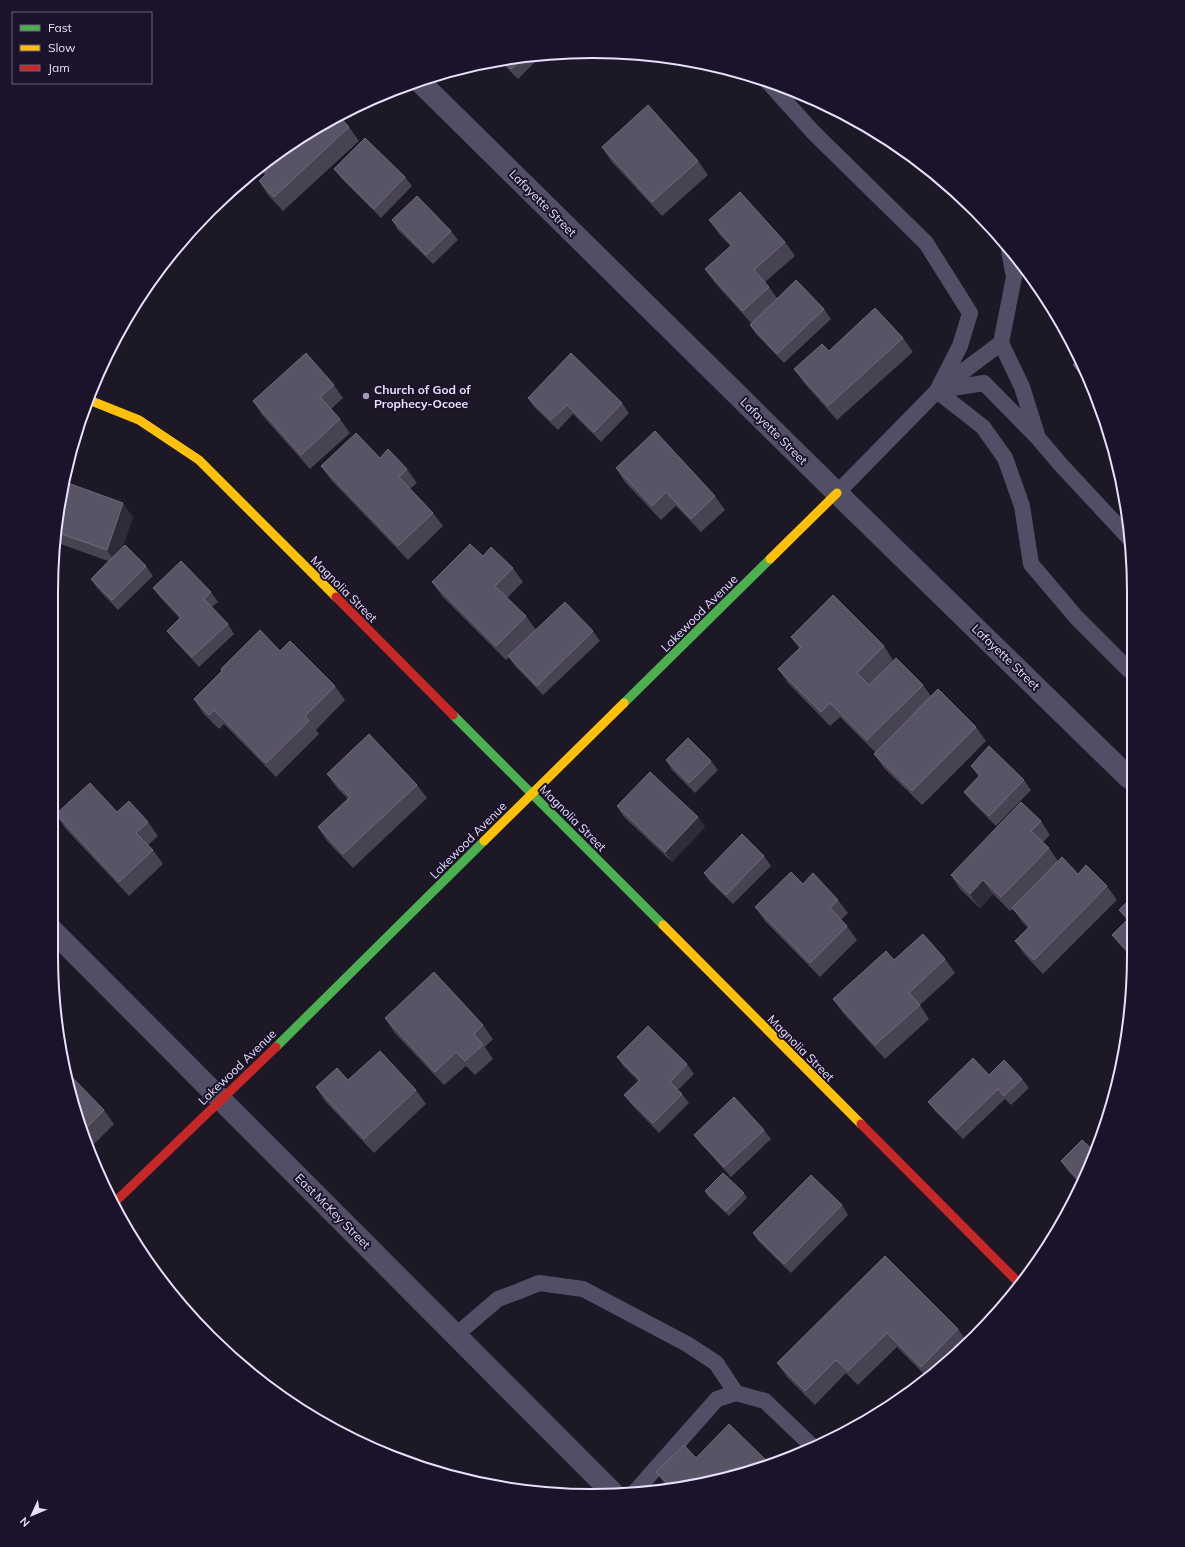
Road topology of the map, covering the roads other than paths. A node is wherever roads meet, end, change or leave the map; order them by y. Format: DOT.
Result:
graph roads {
  1 [pos="423,85"];
  2 [pos="776,91"];
  3 [pos="1011,260"];
  4 [pos="1001,343"];
  5 [pos="937,391"];
  6 [pos="94,402"];
  7 [pos="1038,438"];
  8 [pos="837,493"];
  9 [pos="1123,532"];
  10 [pos="1127,668"];
  11 [pos="1127,776"];
  12 [pos="532,794"];
  13 [pos="58,936"];
  14 [pos="222,1100"];
  15 [pos="118,1200"];
  16 [pos="1017,1281"];
  17 [pos="456,1335"];
  18 [pos="736,1393"];
  19 [pos="809,1443"];
  20 [pos="640,1487"];
  21 [pos="609,1489"];
  1 -- 8 [label="street, Lafayette Street"];
  2 -- 5 [label="lane"];
  3 -- 4 [label="lane"];
  4 -- 5 [label="lane"];
  4 -- 7 [label="lane"];
  5 -- 7 [label="lane"];
  5 -- 8 [label="lane"];
  5 -- 10 [label="lane"];
  6 -- 12 [label="street, Magnolia Street"];
  7 -- 9 [label="lane"];
  8 -- 11 [label="street, Lafayette Street"];
  8 -- 12 [label="street, Lakewood Avenue"];
  12 -- 14 [label="street, Lakewood Avenue"];
  12 -- 16 [label="street, Magnolia Street"];
  13 -- 14 [label="street, East McKey Street"];
  14 -- 15 [label="street, Lakewood Avenue"];
  14 -- 17 [label="street, East McKey Street"];
  17 -- 18 [label="lane"];
  17 -- 21 [label="street, East McKey Street"];
  18 -- 19 [label="lane"];
  18 -- 20 [label="lane"];
}
